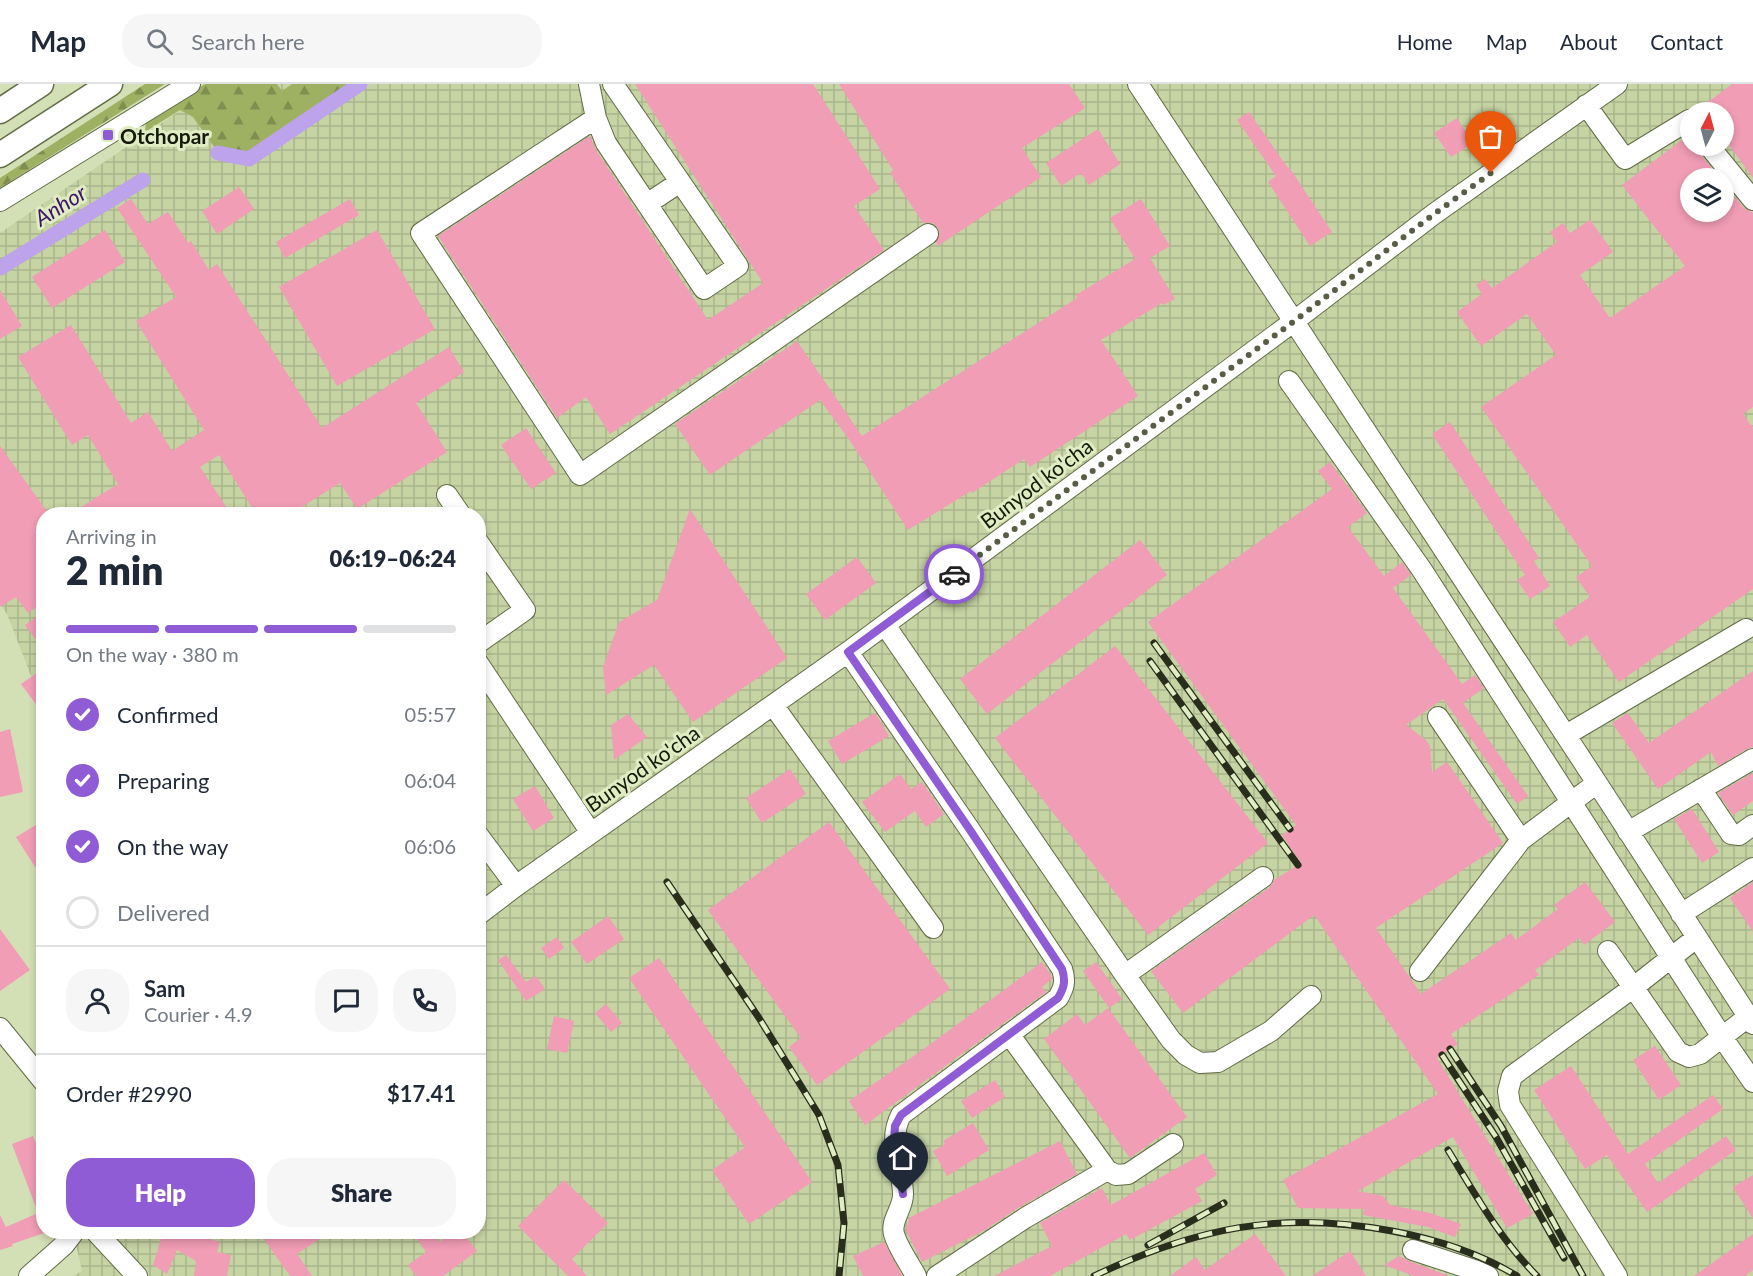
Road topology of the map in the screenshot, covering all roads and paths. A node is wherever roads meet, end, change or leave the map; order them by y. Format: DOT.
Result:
graph roads {
  1 [pos="41,84"];
  2 [pos="110,84"];
  3 [pos="190,84"];
  4 [pos="589,84"];
  5 [pos="613,84"];
  6 [pos="1138,84"];
  7 [pos="1617,84"];
  8 [pos="1586,105"];
  9 [pos="0,111"];
  10 [pos="596,118"];
  11 [pos="1680,125"];
  12 [pos="0,155"];
  13 [pos="1717,156"];
  14 [pos="680,182"];
  15 [pos="1753,200"];
  16 [pos="0,201"];
  17 [pos="647,204"];
  18 [pos="928,234"];
  19 [pos="1293,322"];
  20 [pos="1289,381"];
  21 [pos="447,495"];
  22 [pos="455,507"];
  23 [pos="486,554"];
  24 [pos="885,625"];
  25 [pos="1746,629"];
  26 [pos="486,637"];
  27 [pos="848,652"];
  28 [pos="486,675"];
  29 [pos="773,705"];
  30 [pos="1438,717"];
  31 [pos="1566,735"];
  32 [pos="1753,759"];
  33 [pos="1597,783"];
  34 [pos="1701,789"];
  35 [pos="1572,802"];
  36 [pos="1753,825"];
  37 [pos="1628,832"];
  38 [pos="591,833"];
  39 [pos="1521,840"];
  40 [pos="486,846"];
  41 [pos="1753,868"];
  42 [pos="1263,877"];
  43 [pos="516,886"];
  44 [pos="486,909"];
  45 [pos="1681,914"];
  46 [pos="933,928"];
  47 [pos="1696,938"];
  48 [pos="1608,951"];
  49 [pos="1672,957"];
  50 [pos="1420,971"];
  51 [pos="1125,975"];
  52 [pos="1634,987"];
  53 [pos="1311,996"];
  54 [pos="1751,1021"];
  55 [pos="0,1028"];
  56 [pos="1009,1034"];
  57 [pos="1722,1037"];
  58 [pos="36,1072"];
  59 [pos="1753,1082"];
  60 [pos="1173,1144"];
  61 [pos="1107,1170"];
  62 [pos="69,1239"];
  63 [pos="103,1239"];
  64 [pos="1413,1250"];
  65 [pos="32,1275"];
  66 [pos="137,1276"];
  67 [pos="916,1276"];
  68 [pos="937,1276"];
  69 [pos="1488,1276"];
  70 [pos="1617,1276"];
  1 -- 9 [label="main road"];
  2 -- 12 [label="main road"];
  3 -- 16 [label="street"];
  4 -- 10 [label="street"];
  5 -- 14 [label="street"];
  6 -- 19 [label="street"];
  7 -- 8 [label="street, Bunyod ko'cha"];
  8 -- 11 [label="street"];
  8 -- 19 [label="street, Bunyod ko'cha"];
  10 -- 17 [label="street"];
  10 -- 18 [label="street"];
  13 -- 15 [label="street"];
  14 -- 17 [label="street"];
  14 -- 17 [label="street"];
  19 -- 24 [label="street, Bunyod ko'cha"];
  19 -- 31 [label="street"];
  20 -- 35 [label="street"];
  21 -- 22 [label="street"];
  23 -- 26 [label="street"];
  24 -- 27 [label="street, Bunyod ko'cha"];
  24 -- 51 [label="street"];
  25 -- 31 [label="street"];
  27 -- 29 [label="street, Bunyod ko'cha"];
  27 -- 56 [label="street"];
  28 -- 38 [label="street"];
  29 -- 38 [label="street, Bunyod ko'cha"];
  29 -- 46 [label="street"];
  30 -- 39 [label="street"];
  31 -- 33 [label="street"];
  32 -- 34 [label="street"];
  33 -- 35 [label="street"];
  33 -- 37 [label="street"];
  34 -- 36 [label="street"];
  34 -- 37 [label="street"];
  35 -- 39 [label="street"];
  35 -- 49 [label="street"];
  37 -- 45 [label="street"];
  38 -- 43 [label="street, Bunyod ko'cha"];
  39 -- 50 [label="street"];
  40 -- 43 [label="street"];
  41 -- 45 [label="street"];
  42 -- 51 [label="street"];
  43 -- 44 [label="street, Bunyod ko'cha"];
  45 -- 47 [label="street"];
  47 -- 49 [label="street"];
  47 -- 54 [label="street"];
  48 -- 52 [label="street"];
  49 -- 52 [label="street"];
  49 -- 57 [label="street"];
  51 -- 53 [label="street"];
  52 -- 57 [label="street"];
  52 -- 70 [label="street"];
  54 -- 57 [label="street"];
  55 -- 58 [label="street"];
  56 -- 61 [label="street"];
  56 -- 67 [label="street"];
  57 -- 59 [label="street"];
  60 -- 61 [label="street"];
  61 -- 68 [label="street"];
  62 -- 65 [label="street"];
  63 -- 66 [label="street"];
  64 -- 69 [label="street"];
}
